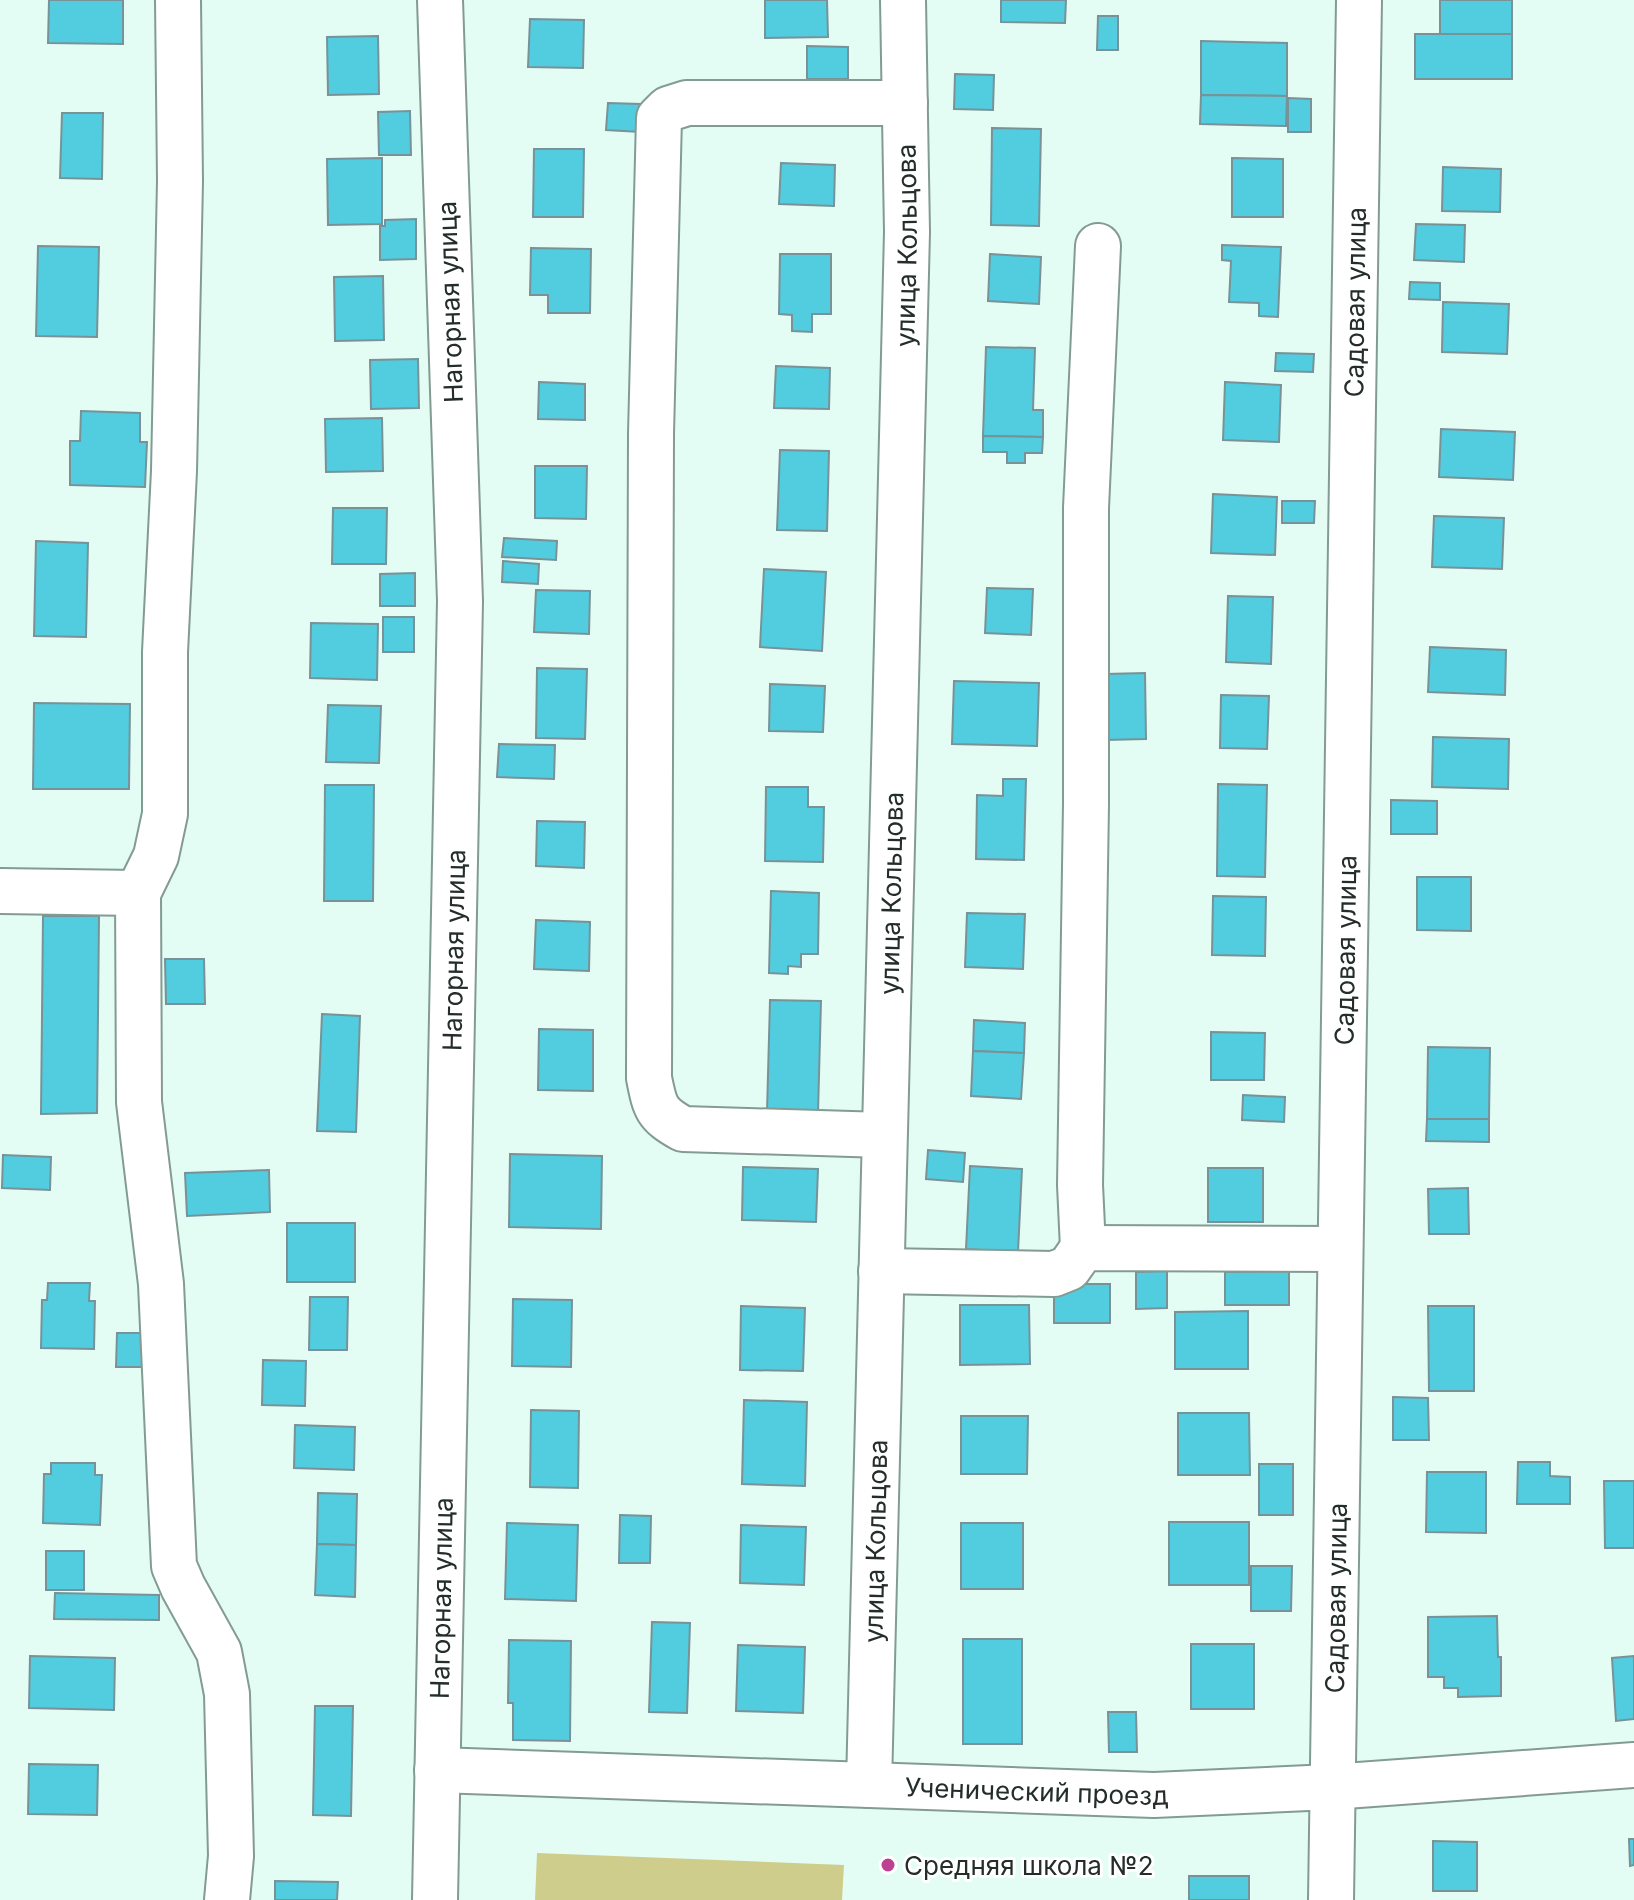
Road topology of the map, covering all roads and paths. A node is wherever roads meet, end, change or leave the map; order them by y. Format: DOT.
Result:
graph roads {
  1 [pos="178,0"];
  2 [pos="440,0"];
  3 [pos="903,0"];
  4 [pos="1359,0"];
  5 [pos="905,103"];
  6 [pos="1098,246"];
  7 [pos="0,891"];
  8 [pos="138,893"];
  9 [pos="884,1135"];
  10 [pos="1083,1248"];
  11 [pos="1340,1249"];
  12 [pos="881,1271"];
  13 [pos="1634,1765"];
  14 [pos="437,1770"];
  15 [pos="869,1785"];
  16 [pos="1331,1787"];
  17 [pos="227,1900"];
  18 [pos="435,1900"];
  19 [pos="1331,1900"];
  1 -- 8 [label="street"];
  2 -- 14 [label="street, Нагорная улица"];
  3 -- 5 [label="street, улица Кольцова"];
  4 -- 11 [label="street, Садовая улица"];
  5 -- 9 [label="street, улица Кольцова"];
  5 -- 9 [label="street"];
  6 -- 10 [label="street"];
  7 -- 8 [label="street"];
  8 -- 17 [label="street"];
  9 -- 12 [label="street, улица Кольцова"];
  10 -- 11 [label="street"];
  10 -- 12 [label="street"];
  11 -- 16 [label="street, Садовая улица"];
  12 -- 15 [label="street, улица Кольцова"];
  13 -- 16 [label="street, Ученический проезд"];
  14 -- 15 [label="street, Ученический проезд"];
  14 -- 18 [label="street, Нагорная улица"];
  15 -- 16 [label="street, Ученический проезд"];
  16 -- 19 [label="street, Садовая улица"];
}
